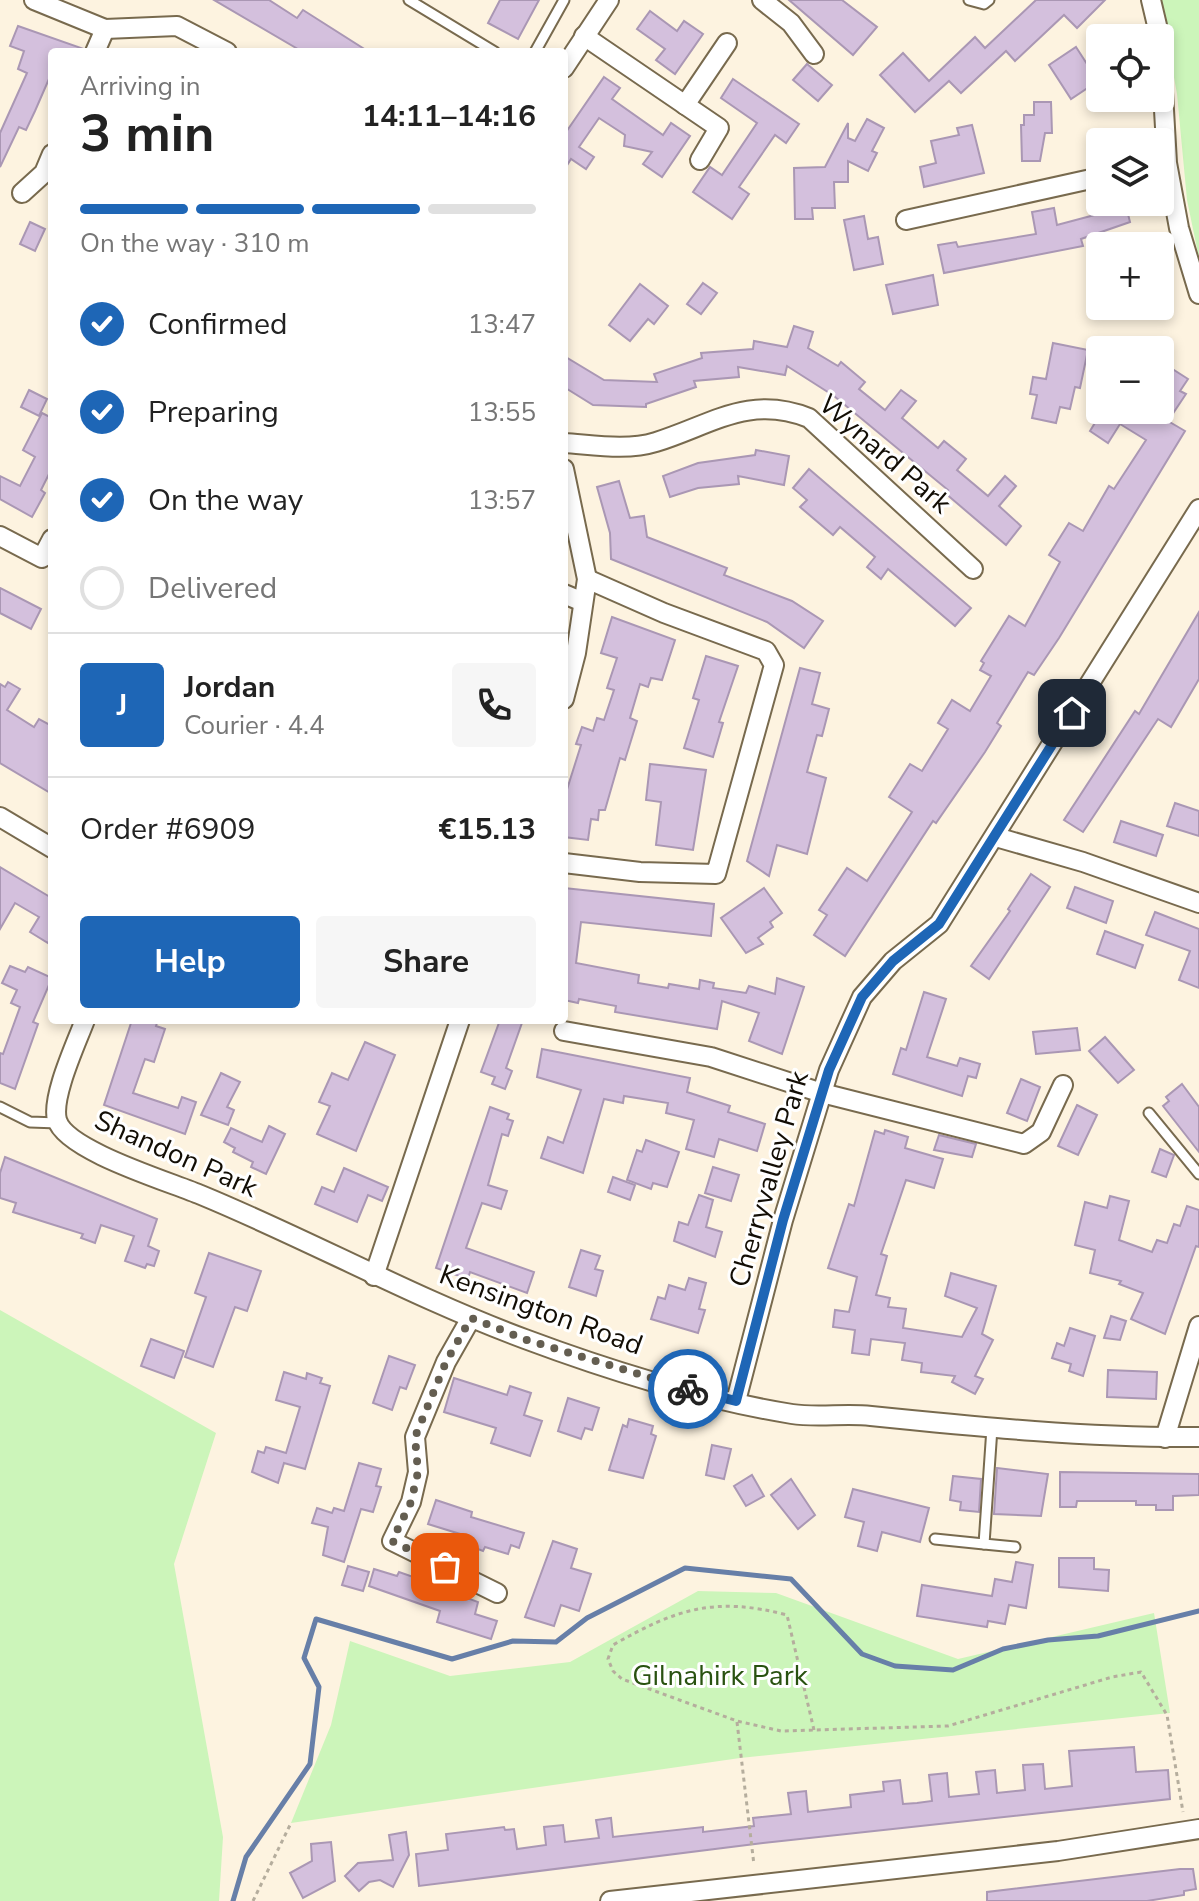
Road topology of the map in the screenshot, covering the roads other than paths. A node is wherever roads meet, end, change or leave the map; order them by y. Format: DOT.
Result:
graph roads {
  1 [pos="34,0"];
  2 [pos="409,0"];
  3 [pos="564,0"];
  4 [pos="609,0"];
  5 [pos="762,0"];
  6 [pos="969,0"];
  7 [pos="989,0"];
  8 [pos="1151,0"];
  9 [pos="1157,24"];
  10 [pos="105,29"];
  11 [pos="584,36"];
  12 [pos="727,43"];
  13 [pos="97,48"];
  14 [pos="219,48"];
  15 [pos="488,48"];
  16 [pos="537,48"];
  17 [pos="814,54"];
  18 [pos="568,62"];
  19 [pos="685,105"];
  20 [pos="700,160"];
  21 [pos="48,164"];
  22 [pos="1086,180"];
  23 [pos="22,193"];
  24 [pos="1174,207"];
  25 [pos="906,220"];
  26 [pos="1199,294"];
  27 [pos="568,443"];
  28 [pos="568,488"];
  29 [pos="1199,509"];
  30 [pos="0,536"];
  31 [pos="48,547"];
  32 [pos="973,569"];
  33 [pos="587,579"];
  34 [pos="568,596"];
  35 [pos="583,602"];
  36 [pos="568,684"];
  37 [pos="0,817"];
  38 [pos="996,837"];
  39 [pos="48,846"];
  40 [pos="568,863"];
  41 [pos="1199,903"];
  42 [pos="84,1024"];
  43 [pos="459,1024"];
  44 [pos="564,1031"];
  45 [pos="1063,1085"];
  46 [pos="822,1093"];
  47 [pos="0,1107"];
  48 [pos="1149,1113"];
  49 [pos="58,1123"];
  50 [pos="1199,1174"];
  51 [pos="374,1276"];
  52 [pos="471,1318"];
  53 [pos="1199,1326"];
  54 [pos="736,1401"];
  55 [pos="992,1428"];
  56 [pos="1199,1437"];
  57 [pos="1165,1438"];
  58 [pos="935,1539"];
  59 [pos="984,1544"];
  60 [pos="1015,1547"];
  61 [pos="497,1593"];
  62 [pos="1193,1830"];
  63 [pos="610,1901"];
  1 -- 10 [label="street"];
  2 -- 15 [label="lane"];
  3 -- 16 [label="lane"];
  4 -- 11 [label="street"];
  5 -- 17 [label="street"];
  6 -- 7 [label="lane"];
  8 -- 9 [label="street"];
  10 -- 13 [label="street"];
  10 -- 14 [label="street"];
  11 -- 18 [label="street"];
  11 -- 19 [label="street"];
  12 -- 19 [label="street"];
  19 -- 20 [label="street"];
  21 -- 23 [label="street"];
  22 -- 25 [label="street"];
  24 -- 26 [label="street"];
  27 -- 32 [label="street, Wynard Park"];
  28 -- 33 [label="street"];
  29 -- 38 [label="street, Cherryvalley Park"];
  30 -- 31 [label="street"];
  33 -- 35 [label="street"];
  33 -- 40 [label="street"];
  34 -- 35 [label="street"];
  35 -- 36 [label="street"];
  37 -- 39 [label="street"];
  38 -- 41 [label="street"];
  38 -- 46 [label="street, Cherryvalley Park"];
  42 -- 49 [label="street, Shandon Park"];
  43 -- 51 [label="street"];
  44 -- 46 [label="street"];
  45 -- 46 [label="street"];
  46 -- 54 [label="street, Cherryvalley Park"];
  47 -- 49 [label="lane"];
  48 -- 50 [label="lane"];
  49 -- 51 [label="street, Shandon Park"];
  51 -- 52 [label="street, Kensington Road"];
  52 -- 54 [label="street, Kensington Road"];
  52 -- 61 [label="street"];
  53 -- 57 [label="street"];
  54 -- 55 [label="street, Kensington Road"];
  55 -- 57 [label="street, Kensington Road"];
  55 -- 59 [label="lane"];
  56 -- 57 [label="street, Kensington Road"];
  58 -- 59 [label="lane"];
  59 -- 60 [label="lane"];
  62 -- 63 [label="street"];
}
